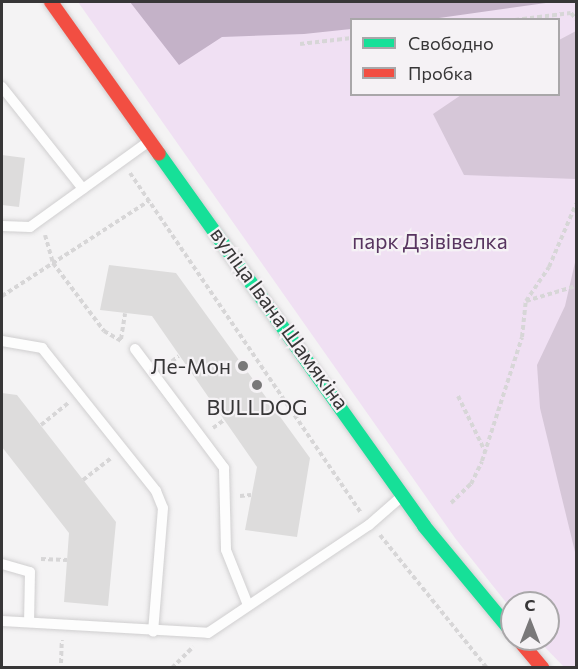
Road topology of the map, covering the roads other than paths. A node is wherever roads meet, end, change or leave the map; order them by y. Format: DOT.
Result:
graph roads {
  1 [pos="51,2"];
  2 [pos="2,87"];
  3 [pos="152,138"];
  4 [pos="83,189"];
  5 [pos="2,226"];
  6 [pos="2,341"];
  7 [pos="135,349"];
  8 [pos="402,496"];
  9 [pos="2,564"];
  10 [pos="248,605"];
  11 [pos="500,617"];
  12 [pos="2,621"];
  13 [pos="29,621"];
  14 [pos="153,632"];
  15 [pos="528,651"];
  16 [pos="542,668"];
  1 -- 3 [label="street, вуліца Івана Шамякіна"];
  2 -- 4 [label="lane"];
  3 -- 4 [label="lane"];
  3 -- 8 [label="street, вуліца Івана Шамякіна"];
  4 -- 5 [label="lane"];
  6 -- 14 [label="lane"];
  7 -- 10 [label="lane"];
  8 -- 10 [label="lane"];
  8 -- 11 [label="street, вуліца Івана Шамякіна"];
  9 -- 13 [label="lane"];
  10 -- 14 [label="lane"];
  12 -- 13 [label="lane"];
  13 -- 14 [label="lane"];
  15 -- 16 [label="street"];
}
